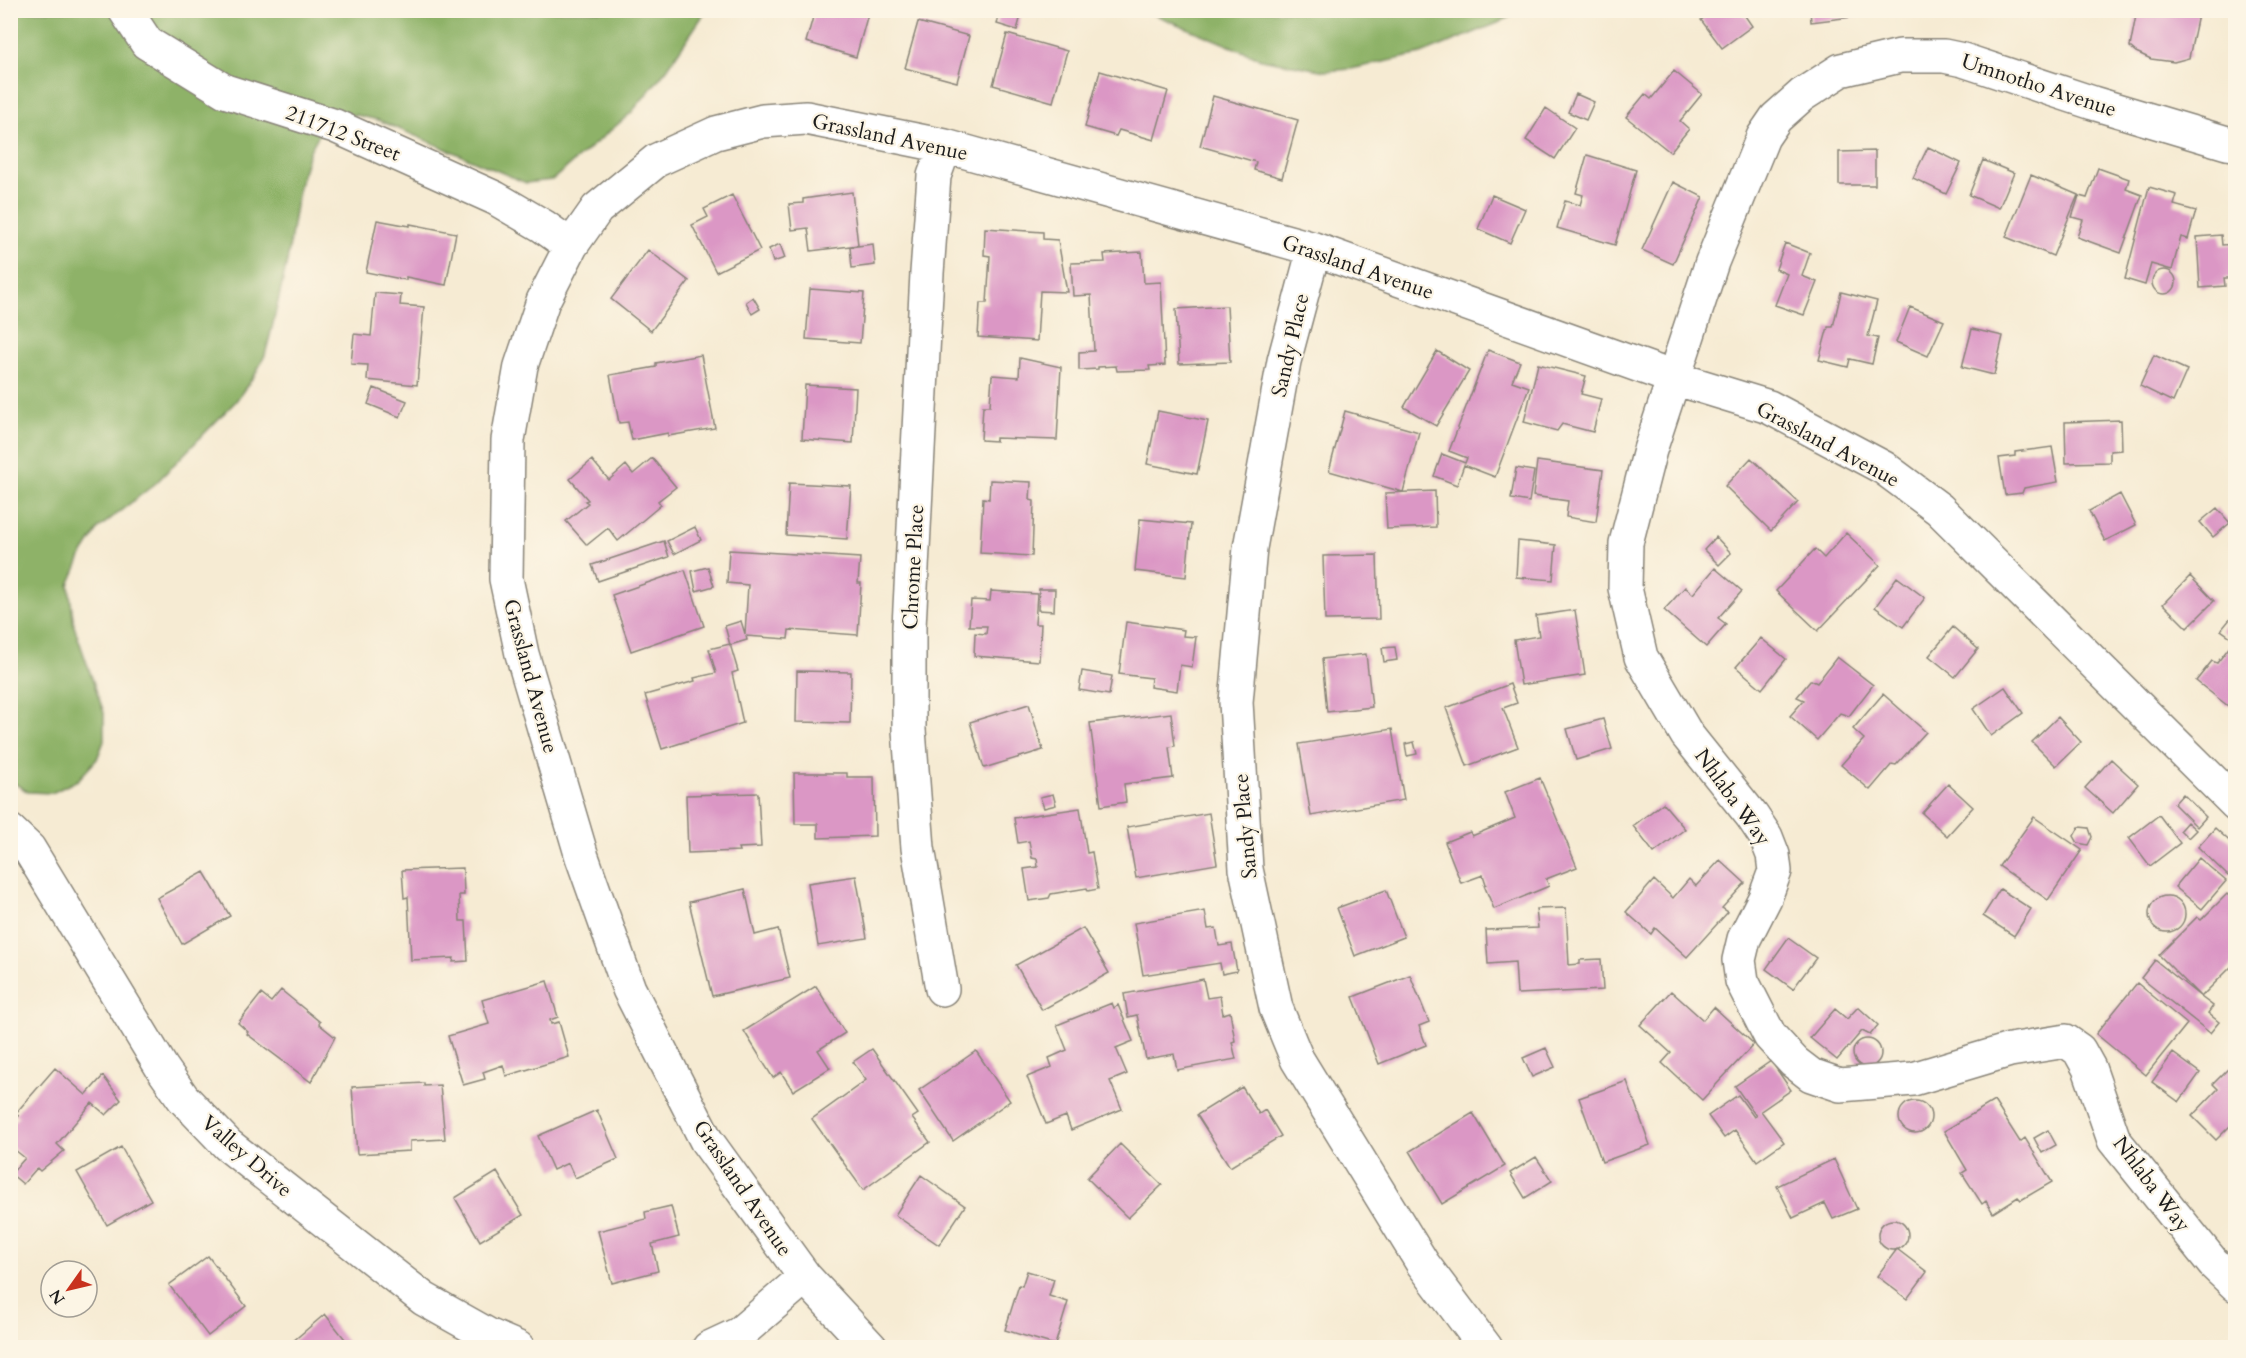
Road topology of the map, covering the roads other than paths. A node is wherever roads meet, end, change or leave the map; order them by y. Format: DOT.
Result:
graph roads {
  1 [pos="125,10"];
  2 [pos="2235,144"];
  3 [pos="945,146"];
  4 [pos="571,246"];
  5 [pos="1314,249"];
  6 [pos="1674,378"];
  7 [pos="2235,804"];
  8 [pos="10,831"];
  9 [pos="942,989"];
  10 [pos="805,1277"];
  11 [pos="2235,1285"];
  12 [pos="518,1347"];
  13 [pos="710,1347"];
  14 [pos="871,1347"];
  15 [pos="1486,1347"];
  1 -- 4 [label="street, 211712 Street"];
  2 -- 6 [label="street, Umnotho Avenue"];
  3 -- 4 [label="street, Grassland Avenue"];
  3 -- 5 [label="street, Grassland Avenue"];
  3 -- 9 [label="street, Chrome Place"];
  4 -- 10 [label="street, Grassland Avenue"];
  5 -- 6 [label="street, Grassland Avenue"];
  5 -- 15 [label="street, Sandy Place"];
  6 -- 7 [label="street, Grassland Avenue"];
  6 -- 11 [label="street, Nhlaba Way"];
  8 -- 12 [label="street, Valley Drive"];
  10 -- 13 [label="street"];
  10 -- 14 [label="street, Grassland Avenue"];
}
